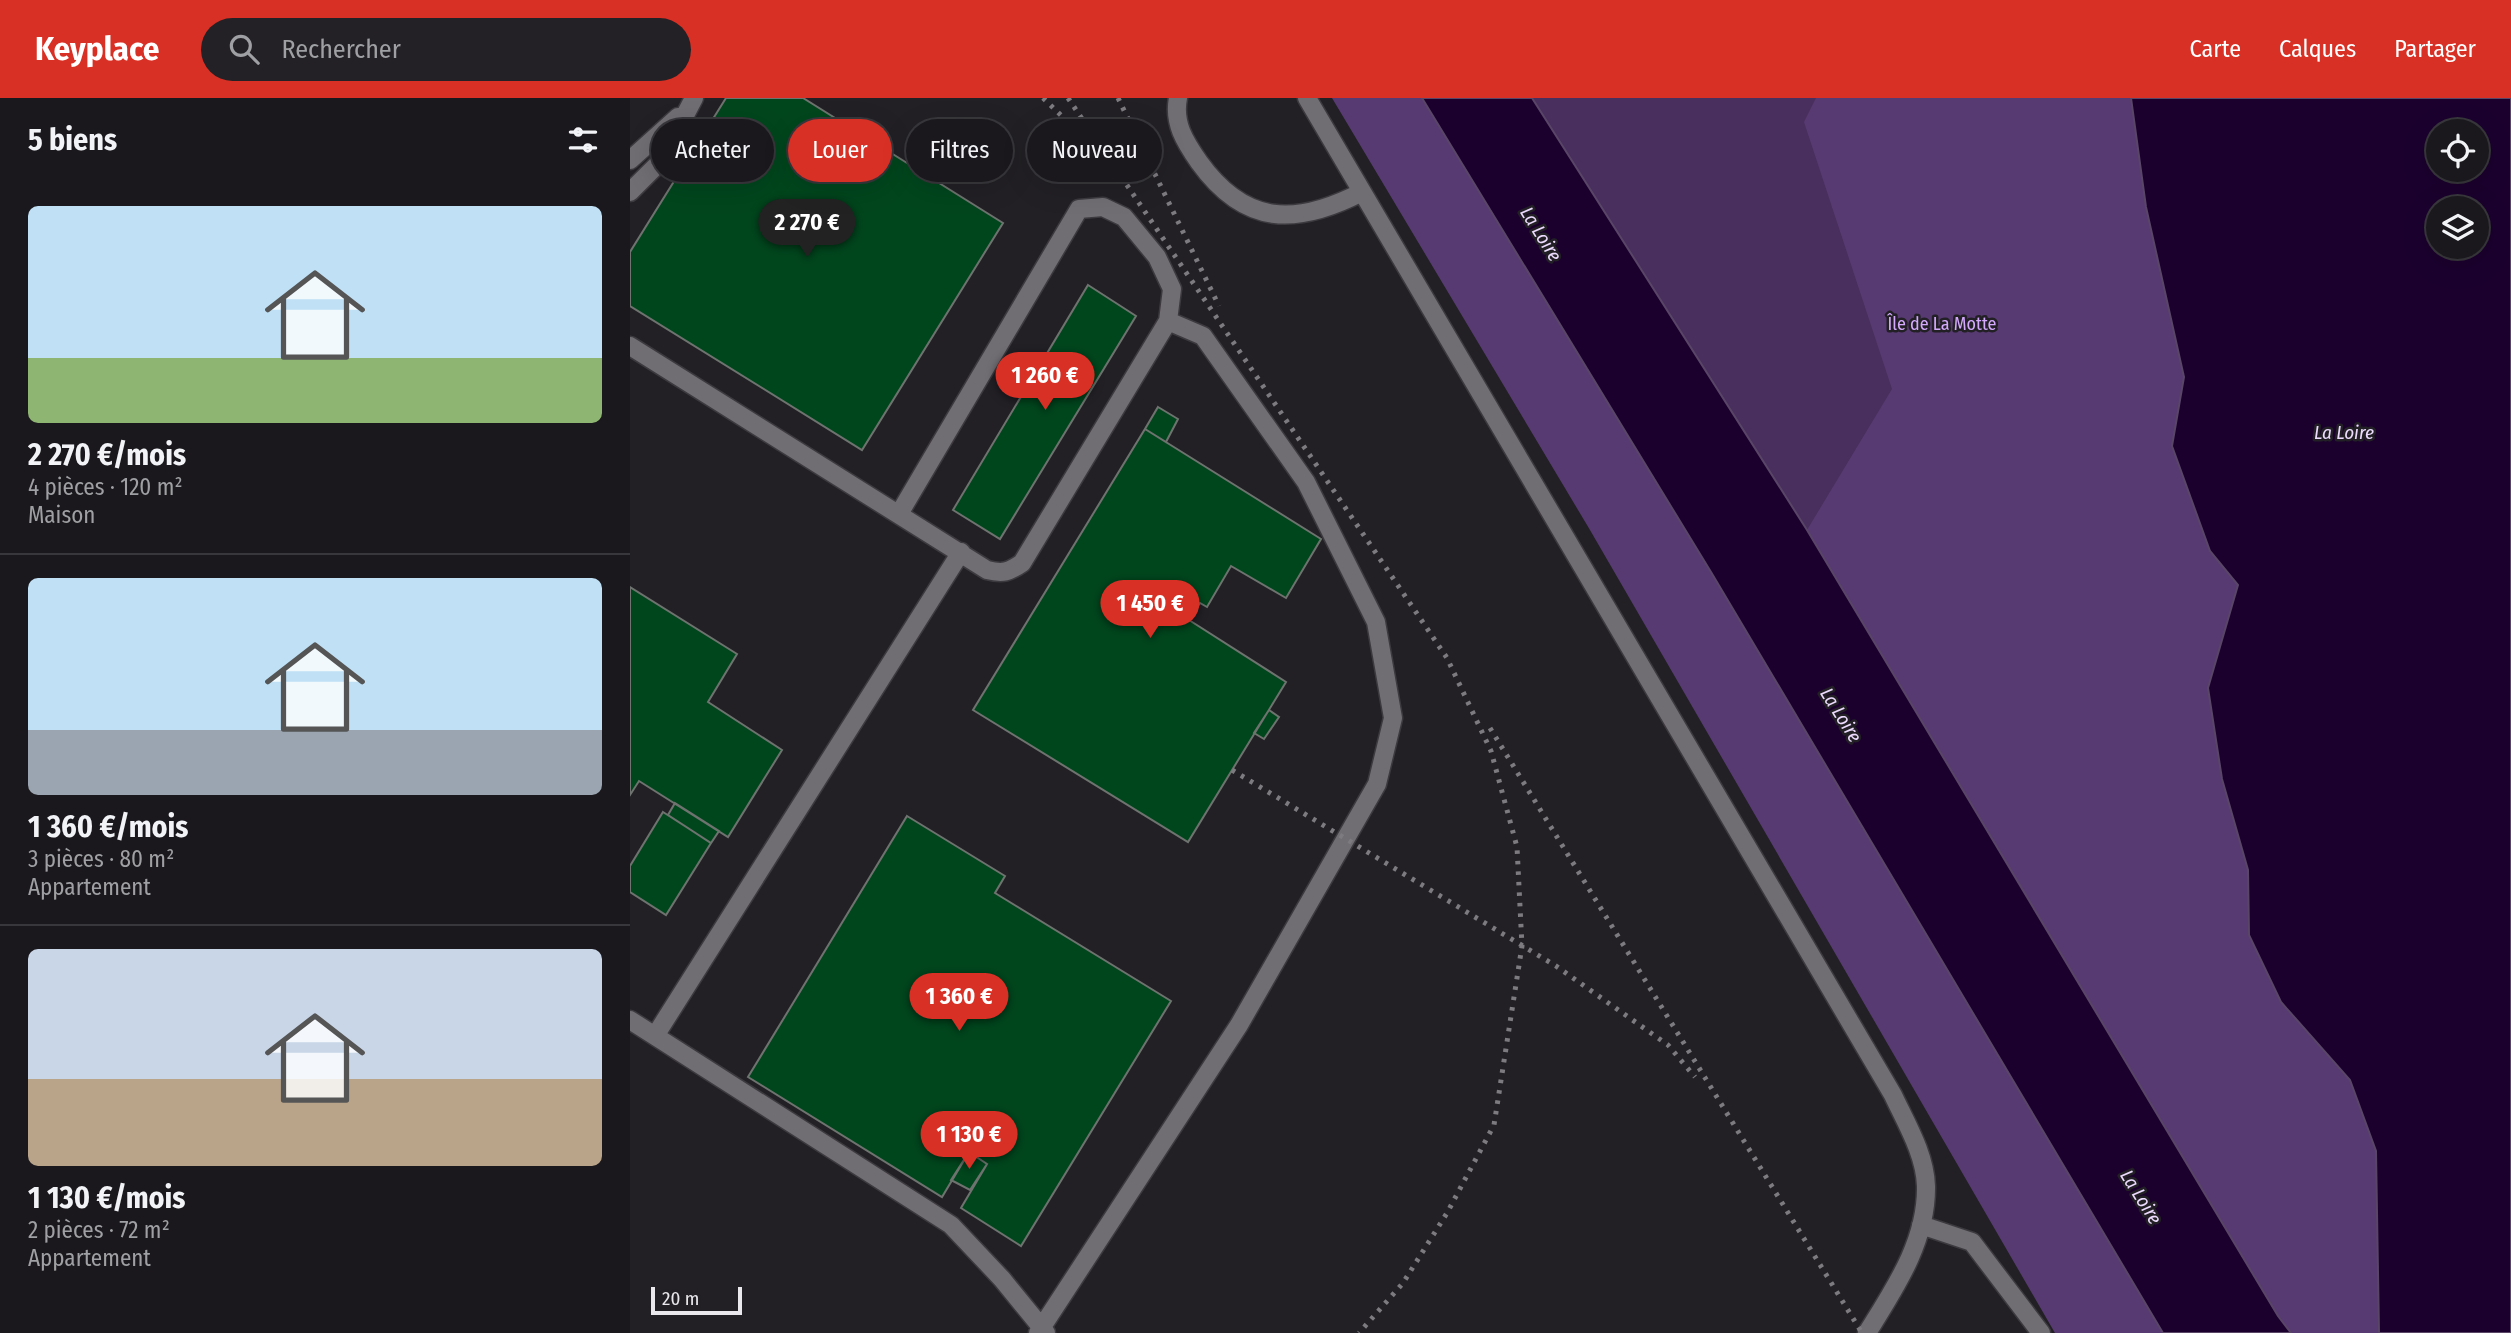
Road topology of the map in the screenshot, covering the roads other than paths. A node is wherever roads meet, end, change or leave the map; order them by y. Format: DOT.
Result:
graph roads {
  1 [pos="1178,98"];
  2 [pos="1307,98"];
  3 [pos="692,101"];
  4 [pos="630,160"];
  5 [pos="630,192"];
  6 [pos="1362,192"];
  7 [pos="1168,321"];
  8 [pos="630,346"];
  9 [pos="899,514"];
  10 [pos="961,552"];
  11 [pos="630,1020"];
  12 [pos="655,1036"];
  13 [pos="1921,1224"];
  14 [pos="1042,1331"];
  15 [pos="1867,1333"];
  16 [pos="2041,1333"];
  1 -- 6 [label="lane"];
  2 -- 6 [label="lane"];
  3 -- 4 [label="lane"];
  3 -- 5 [label="lane"];
  6 -- 13 [label="lane"];
  7 -- 9 [label="lane"];
  7 -- 10 [label="lane"];
  7 -- 14 [label="lane"];
  8 -- 9 [label="lane"];
  9 -- 10 [label="lane"];
  10 -- 12 [label="lane"];
  11 -- 12 [label="lane"];
  12 -- 14 [label="lane"];
  13 -- 15 [label="lane"];
  13 -- 16 [label="lane"];
}
